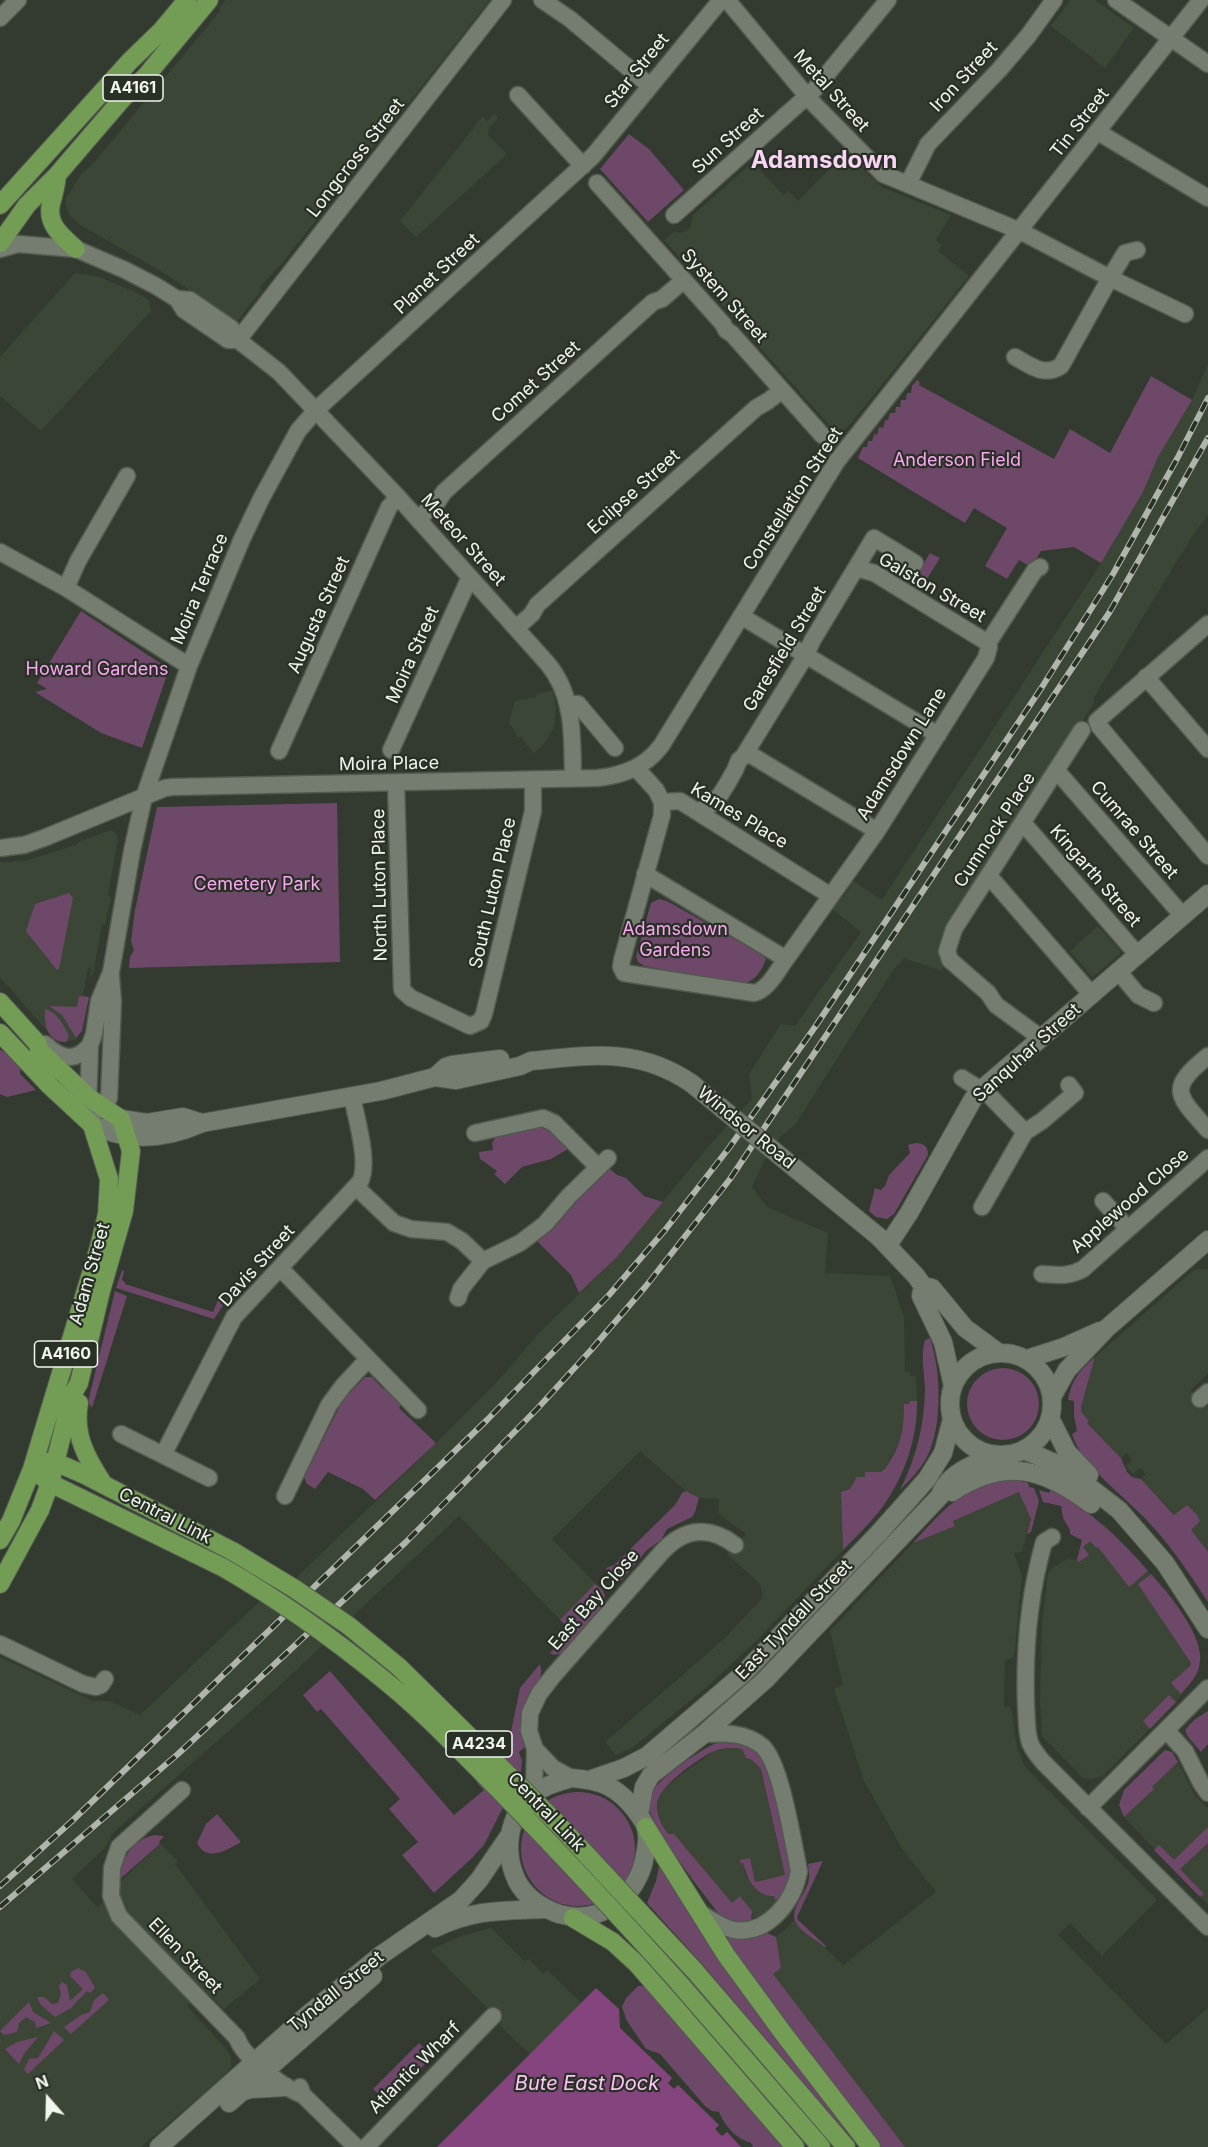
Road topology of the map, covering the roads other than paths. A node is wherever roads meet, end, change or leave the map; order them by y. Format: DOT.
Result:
graph roads {
  1 [pos="18,0"];
  2 [pos="187,0"];
  3 [pos="209,0"];
  4 [pos="503,0"];
  5 [pos="542,0"];
  6 [pos="721,0"];
  7 [pos="727,0"];
  8 [pos="888,0"];
  9 [pos="1054,0"];
  10 [pos="1116,0"];
  11 [pos="1201,0"];
  12 [pos="0,18"];
  13 [pos="1171,39"];
  14 [pos="1208,64"];
  15 [pos="650,86"];
  16 [pos="518,95"];
  17 [pos="808,97"];
  18 [pos="1098,132"];
  19 [pos="583,166"];
  20 [pos="57,175"];
  21 [pos="597,183"];
  22 [pos="908,184"];
  23 [pos="1208,198"];
  24 [pos="0,205"];
  25 [pos="674,215"];
  26 [pos="1020,231"];
  27 [pos="4,242"];
  28 [pos="76,249"];
  29 [pos="1137,250"];
  30 [pos="1110,278"];
  31 [pos="684,280"];
  32 [pos="1185,314"];
  33 [pos="238,339"];
  34 [pos="1015,357"];
  35 [pos="782,390"];
  36 [pos="316,410"];
  37 [pos="822,435"];
  38 [pos="127,476"];
  39 [pos="398,497"];
  40 [pos="418,519"];
  41 [pos="0,552"];
  42 [pos="915,563"];
  43 [pos="1041,567"];
  44 [pos="856,568"];
  45 [pos="470,577"];
  46 [pos="66,588"];
  47 [pos="741,616"];
  48 [pos="516,628"];
  49 [pos="1205,633"];
  50 [pos="988,643"];
  51 [pos="806,655"];
  52 [pos="189,666"];
  53 [pos="1146,677"];
  54 [pos="568,704"];
  55 [pos="1090,728"];
  56 [pos="938,735"];
  57 [pos="615,748"];
  58 [pos="1208,749"];
  59 [pos="391,750"];
  60 [pos="279,751"];
  61 [pos="746,752"];
  62 [pos="636,768"];
  63 [pos="1057,771"];
  64 [pos="573,778"];
  65 [pos="533,780"];
  66 [pos="396,783"];
  67 [pos="144,797"];
  68 [pos="662,802"];
  69 [pos="697,811"];
  70 [pos="1023,823"];
  71 [pos="876,831"];
  72 [pos="0,848"];
  73 [pos="1208,856"];
  74 [pos="645,874"];
  75 [pos="989,876"];
  76 [pos="1208,894"];
  77 [pos="831,896"];
  78 [pos="1182,915"];
  79 [pos="1137,954"];
  80 [pos="786,958"];
  81 [pos="1118,971"];
  82 [pos="111,972"];
  83 [pos="401,987"];
  84 [pos="1092,995"];
  85 [pos="0,1002"];
  86 [pos="1154,1003"];
  87 [pos="0,1033"];
  88 [pos="1041,1038"];
  89 [pos="38,1044"];
  90 [pos="90,1045"];
  91 [pos="1208,1056"];
  92 [pos="962,1077"];
  93 [pos="1069,1085"];
  94 [pos="982,1089"];
  95 [pos="110,1090"];
  96 [pos="352,1096"];
  97 [pos="93,1115"];
  98 [pos="121,1119"];
  99 [pos="202,1123"];
  100 [pos="1208,1130"];
  101 [pos="1025,1132"];
  102 [pos="475,1133"];
  103 [pos="127,1137"];
  104 [pos="1208,1158"];
  105 [pos="356,1187"];
  106 [pos="1103,1201"];
  107 [pos="982,1207"];
  108 [pos="1128,1228"];
  109 [pos="1208,1240"];
  110 [pos="883,1241"];
  111 [pos="483,1261"];
  112 [pos="280,1268"];
  113 [pos="1042,1274"];
  114 [pos="923,1286"];
  115 [pos="458,1298"];
  116 [pos="1107,1328"];
  117 [pos="999,1353"];
  118 [pos="368,1359"];
  119 [pos="1026,1359"];
  120 [pos="79,1383"];
  121 [pos="953,1386"];
  122 [pos="1053,1397"];
  123 [pos="418,1410"];
  124 [pos="952,1419"];
  125 [pos="1051,1420"];
  126 [pos="121,1434"];
  127 [pos="1024,1450"];
  128 [pos="163,1455"];
  129 [pos="996,1455"];
  130 [pos="55,1462"];
  131 [pos="33,1466"];
  132 [pos="209,1478"];
  133 [pos="50,1483"];
  134 [pos="104,1485"];
  135 [pos="285,1496"];
  136 [pos="940,1496"];
  137 [pos="1119,1510"];
  138 [pos="6,1523"];
  139 [pos="1052,1537"];
  140 [pos="0,1539"];
  141 [pos="735,1545"];
  142 [pos="0,1584"];
  143 [pos="1208,1629"];
  144 [pos="0,1644"];
  145 [pos="105,1679"];
  146 [pos="1208,1688"];
  147 [pos="1166,1730"];
  148 [pos="704,1734"];
  149 [pos="535,1749"];
  150 [pos="571,1778"];
  151 [pos="592,1779"];
  152 [pos="182,1790"];
  153 [pos="1208,1793"];
  154 [pos="534,1794"];
  155 [pos="1088,1808"];
  156 [pos="643,1821"];
  157 [pos="509,1836"];
  158 [pos="544,1909"];
  159 [pos="700,1913"];
  160 [pos="573,1918"];
  161 [pos="1208,1927"];
  162 [pos="494,2016"];
  163 [pos="264,2062"];
  164 [pos="286,2087"];
  165 [pos="241,2092"];
  166 [pos="303,2095"];
  167 [pos="159,2147"];
  168 [pos="177,2147"];
  169 [pos="356,2147"];
  170 [pos="366,2147"];
  171 [pos="795,2147"];
  172 [pos="821,2147"];
  173 [pos="846,2147"];
  174 [pos="872,2147"];
  1 -- 12 [label="street"];
  2 -- 24 [label="main road, A4161"];
  3 -- 20 [label="main road, A4161"];
  4 -- 33 [label="street, Longcross Street"];
  5 -- 15 [label="street"];
  6 -- 15 [label="street, Star Street"];
  7 -- 17 [label="street, Metal Street"];
  8 -- 17 [label="street, Sun Street"];
  9 -- 22 [label="street, Iron Street"];
  10 -- 13 [label="street"];
  11 -- 13 [label="street, Tin Street"];
  13 -- 14 [label="street"];
  13 -- 18 [label="street, Tin Street"];
  15 -- 19 [label="street, Star Street"];
  16 -- 19 [label="street"];
  17 -- 22 [label="street, Metal Street"];
  17 -- 25 [label="street, Sun Street"];
  18 -- 23 [label="street"];
  18 -- 26 [label="street, Tin Street"];
  19 -- 36 [label="street, Planet Street"];
  20 -- 27 [label="main road, A4161"];
  20 -- 28 [label="main road"];
  21 -- 31 [label="street, System Street"];
  22 -- 26 [label="street, Metal Street"];
  26 -- 30 [label="street, Metal Street"];
  26 -- 47 [label="street, Constellation Street"];
  27 -- 28 [label="street, Meteor Street"];
  28 -- 33 [label="street, Meteor Street"];
  29 -- 30 [label="street"];
  30 -- 32 [label="street, Metal Street"];
  30 -- 34 [label="street"];
  31 -- 35 [label="street, System Street"];
  31 -- 40 [label="street, Comet Street"];
  33 -- 36 [label="street, Meteor Street"];
  35 -- 37 [label="street, System Street"];
  35 -- 48 [label="street, Eclipse Street"];
  36 -- 39 [label="street, Meteor Street"];
  36 -- 52 [label="street, Moira Terrace"];
  38 -- 46 [label="street"];
  39 -- 40 [label="street, Meteor Street"];
  39 -- 60 [label="street, Augusta Street"];
  40 -- 45 [label="street, Meteor Street"];
  41 -- 46 [label="street"];
  42 -- 44 [label="street, Garesfield Street"];
  43 -- 50 [label="street, Adamsdown Lane"];
  44 -- 50 [label="street, Galston Street"];
  44 -- 51 [label="street, Garesfield Street"];
  45 -- 48 [label="street, Meteor Street"];
  45 -- 59 [label="street, Moira Street"];
  46 -- 52 [label="street"];
  47 -- 51 [label="street"];
  47 -- 62 [label="street, Constellation Street"];
  48 -- 54 [label="street, Meteor Street"];
  49 -- 53 [label="street, Cumnock Place"];
  50 -- 56 [label="street, Adamsdown Lane"];
  51 -- 56 [label="street"];
  51 -- 61 [label="street, Garesfield Street"];
  52 -- 67 [label="street, Moira Terrace"];
  53 -- 55 [label="street, Cumnock Place"];
  53 -- 58 [label="street"];
  54 -- 57 [label="street"];
  54 -- 64 [label="street, Meteor Street"];
  55 -- 63 [label="street, Cumnock Place"];
  55 -- 73 [label="street"];
  56 -- 71 [label="street, Adamsdown Lane"];
  61 -- 69 [label="street, Garesfield Street"];
  61 -- 71 [label="street"];
  62 -- 64 [label="street, Moira Place"];
  62 -- 68 [label="street, Kames Place"];
  63 -- 70 [label="street, Cumnock Place"];
  63 -- 78 [label="street, Cumrae Street"];
  64 -- 65 [label="street, Moira Place"];
  65 -- 66 [label="street, Moira Place"];
  65 -- 83 [label="street, South Luton Place"];
  66 -- 67 [label="street, Moira Place"];
  66 -- 83 [label="street, North Luton Place"];
  67 -- 72 [label="street, Moira Place"];
  67 -- 82 [label="street, Moira Terrace"];
  68 -- 69 [label="street, Kames Place"];
  68 -- 74 [label="street"];
  69 -- 77 [label="street, Kames Place"];
  70 -- 75 [label="street, Cumnock Place"];
  70 -- 79 [label="street, Kingarth Street"];
  71 -- 77 [label="street, Adamsdown Lane"];
  74 -- 80 [label="street"];
  74 -- 80 [label="street, Adamsdown Lane"];
  75 -- 84 [label="street"];
  75 -- 88 [label="street, Cumnock Place"];
  76 -- 78 [label="street, Sanquhar Street"];
  77 -- 80 [label="street, Adamsdown Lane"];
  78 -- 79 [label="street, Sanquhar Street"];
  79 -- 81 [label="street, Sanquhar Street"];
  81 -- 84 [label="street, Sanquhar Street"];
  81 -- 86 [label="street"];
  82 -- 90 [label="street, Moira Terrace"];
  82 -- 95 [label="street, Moira Terrace"];
  84 -- 88 [label="street, Sanquhar Street"];
  85 -- 89 [label="main road, A4160"];
  87 -- 97 [label="main road, A4160"];
  88 -- 94 [label="street, Sanquhar Street"];
  89 -- 90 [label="street"];
  89 -- 97 [label="main road, A4160"];
  90 -- 97 [label="street, Moira Terrace"];
  91 -- 100 [label="street"];
  92 -- 94 [label="street"];
  93 -- 101 [label="street"];
  94 -- 101 [label="street"];
  94 -- 110 [label="street, Sanquhar Street"];
  95 -- 97 [label="street, Moira Terrace"];
  95 -- 98 [label="street, Moira Terrace"];
  96 -- 99 [label="street, Windsor Road"];
  96 -- 105 [label="street, Davis Street"];
  96 -- 110 [label="street, Windsor Road, bridge"];
  97 -- 98 [label="main road, A4160"];
  97 -- 103 [label="street, Windsor Road"];
  97 -- 131 [label="main road, Adam Street / A4160"];
  98 -- 99 [label="street, Windsor Road"];
  98 -- 103 [label="main road, A4160"];
  99 -- 103 [label="street, Windsor Road"];
  101 -- 107 [label="street"];
  102 -- 111 [label="street"];
  103 -- 120 [label="main road, Adam Street / A4160"];
  104 -- 108 [label="street, Applewood Close"];
  105 -- 111 [label="street"];
  105 -- 112 [label="street, Davis Street"];
  106 -- 108 [label="street"];
  108 -- 113 [label="street, Applewood Close"];
  109 -- 116 [label="street"];
  110 -- 114 [label="street, Windsor Road"];
  111 -- 115 [label="street"];
  112 -- 118 [label="street"];
  112 -- 128 [label="street, Davis Street"];
  114 -- 117 [label="street, Windsor Road"];
  114 -- 121 [label="street, Windsor Road"];
  116 -- 119 [label="street"];
  116 -- 122 [label="street"];
  117 -- 119 [label="street"];
  117 -- 121 [label="street"];
  118 -- 123 [label="street"];
  118 -- 135 [label="street"];
  119 -- 122 [label="street"];
  120 -- 130 [label="main road, Adam Street / A4160"];
  120 -- 134 [label="main road"];
  121 -- 124 [label="street"];
  122 -- 125 [label="street"];
  124 -- 129 [label="street"];
  124 -- 151 [label="street, East Tyndall Street"];
  125 -- 127 [label="street"];
  125 -- 137 [label="street"];
  126 -- 128 [label="street"];
  127 -- 129 [label="street"];
  127 -- 137 [label="street"];
  128 -- 132 [label="street"];
  129 -- 136 [label="street, East Tyndall Street"];
  130 -- 131 [label="main road, Central Link / A4234"];
  130 -- 133 [label="main road, Adam Street / A4160"];
  130 -- 134 [label="main road, Central Link / A4234"];
  131 -- 133 [label="main road, Central Link / A4234"];
  131 -- 138 [label="main road, Adam Street / A4160"];
  133 -- 142 [label="main road, Adam Street / A4160"];
  133 -- 172 [label="main road, Central Link / A4234, bridge"];
  134 -- 173 [label="main road, Central Link / A4234, bridge"];
  136 -- 137 [label="street"];
  136 -- 148 [label="street, East Tyndall Street"];
  137 -- 143 [label="street"];
  138 -- 140 [label="main road, Adam Street / A4160"];
  139 -- 155 [label="street"];
  141 -- 149 [label="street, East Bay Close"];
  144 -- 145 [label="street"];
  146 -- 147 [label="street"];
  147 -- 153 [label="street"];
  147 -- 155 [label="street"];
  148 -- 156 [label="street, East Tyndall Street"];
  148 -- 159 [label="street"];
  149 -- 150 [label="street"];
  149 -- 154 [label="street, East Bay Close"];
  150 -- 151 [label="street"];
  150 -- 154 [label="street"];
  151 -- 156 [label="street"];
  152 -- 163 [label="street, Ellen Street"];
  154 -- 157 [label="street"];
  155 -- 161 [label="street"];
  156 -- 159 [label="main road"];
  156 -- 160 [label="street"];
  157 -- 158 [label="street"];
  157 -- 163 [label="street, Tyndall Street"];
  158 -- 160 [label="street"];
  158 -- 163 [label="street, Tyndall Street"];
  159 -- 174 [label="main road"];
  160 -- 171 [label="main road"];
  162 -- 170 [label="street, Atlantic Wharf"];
  163 -- 164 [label="street"];
  163 -- 165 [label="street, Tyndall Street"];
  163 -- 166 [label="street"];
  163 -- 167 [label="street, Tyndall Street"];
  164 -- 165 [label="street"];
  164 -- 166 [label="street"];
  165 -- 168 [label="street, Tyndall Street"];
  166 -- 169 [label="street"];
}
